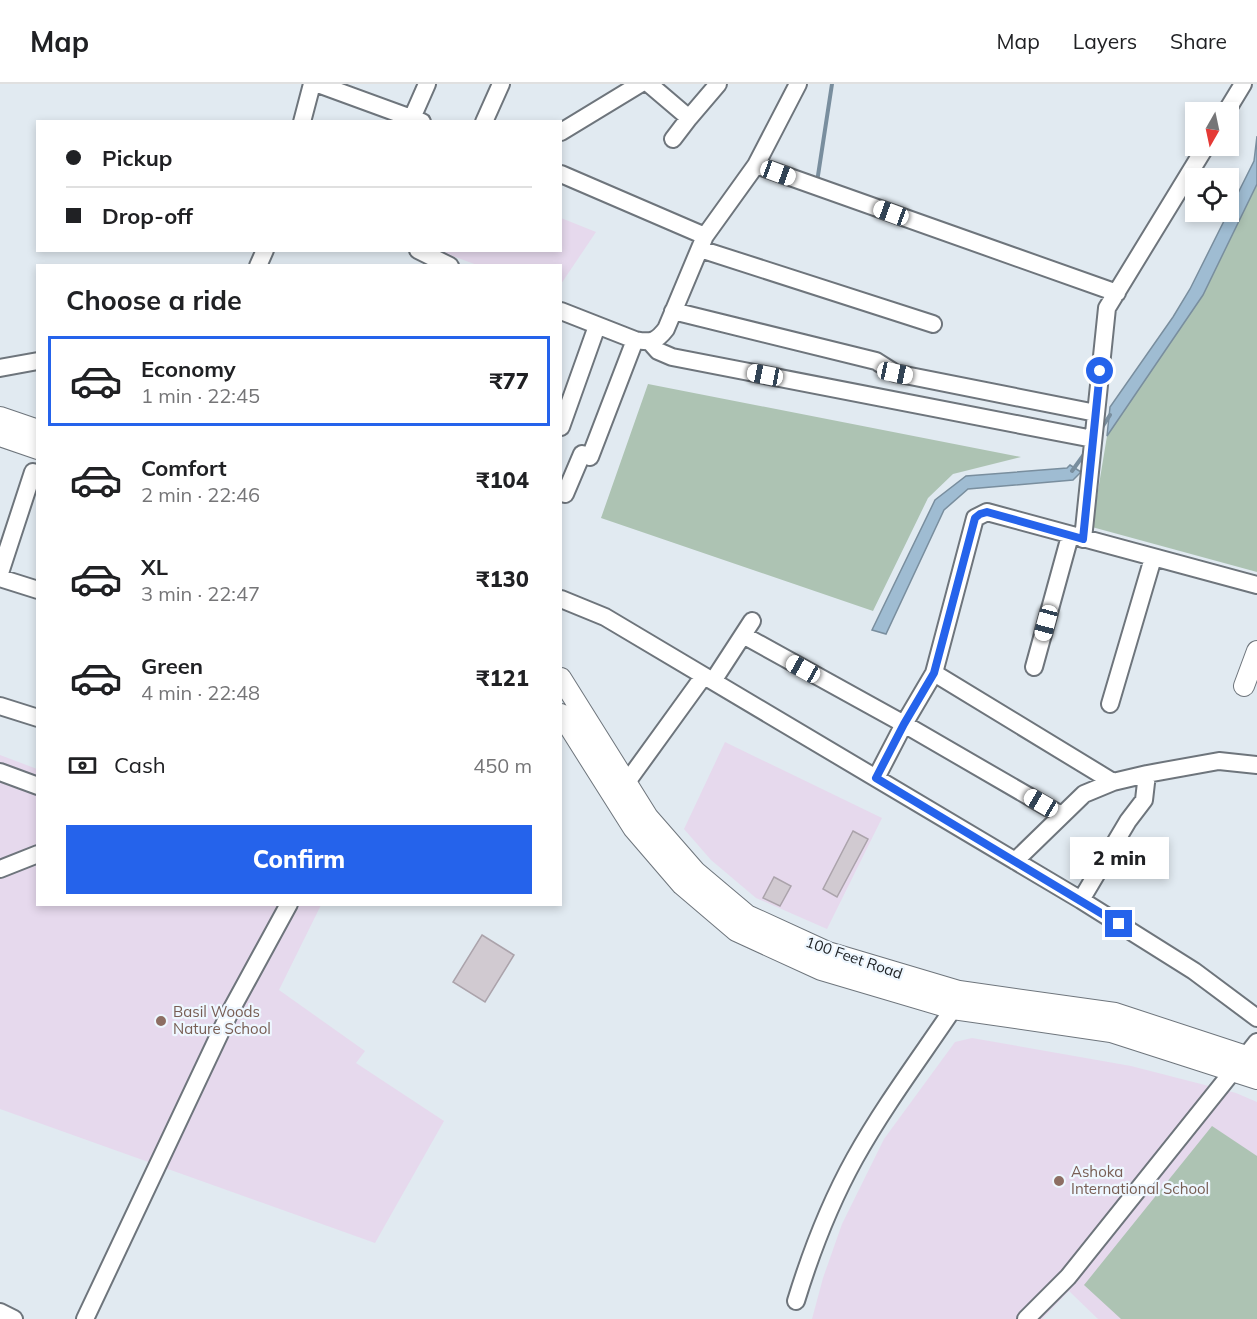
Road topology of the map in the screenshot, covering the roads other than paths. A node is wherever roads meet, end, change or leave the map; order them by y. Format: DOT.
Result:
graph roads {
  1 [pos="312,84"];
  2 [pos="318,84"];
  3 [pos="427,84"];
  4 [pos="501,84"];
  5 [pos="718,84"];
  6 [pos="798,84"];
  7 [pos="1243,84"];
  8 [pos="638,85"];
  9 [pos="1232,102"];
  10 [pos="689,118"];
  11 [pos="303,120"];
  12 [pos="417,120"];
  13 [pos="485,120"];
  14 [pos="562,131"];
  15 [pos="673,139"];
  16 [pos="1200,156"];
  17 [pos="756,165"];
  18 [pos="562,174"];
  19 [pos="702,243"];
  20 [pos="422,257"];
  21 [pos="444,264"];
  22 [pos="1117,293"];
  23 [pos="562,311"];
  24 [pos="673,311"];
  25 [pos="933,324"];
  26 [pos="597,326"];
  27 [pos="642,341"];
  28 [pos="36,361"];
  29 [pos="0,368"];
  30 [pos="0,417"];
  31 [pos="1095,417"];
  32 [pos="562,424"];
  33 [pos="36,429"];
  34 [pos="0,436"];
  35 [pos="1092,446"];
  36 [pos="36,448"];
  37 [pos="33,472"];
  38 [pos="565,494"];
  39 [pos="1076,537"];
  40 [pos="1153,558"];
  41 [pos="0,573"];
  42 [pos="0,578"];
  43 [pos="1257,585"];
  44 [pos="36,589"];
  45 [pos="562,599"];
  46 [pos="752,621"];
  47 [pos="742,635"];
  48 [pos="1257,651"];
  49 [pos="1034,667"];
  50 [pos="934,673"];
  51 [pos="708,679"];
  52 [pos="562,680"];
  53 [pos="1244,686"];
  54 [pos="1110,704"];
  55 [pos="0,706"];
  56 [pos="562,716"];
  57 [pos="36,717"];
  58 [pos="904,724"];
  59 [pos="1257,765"];
  60 [pos="0,772"];
  61 [pos="1147,774"];
  62 [pos="876,778"];
  63 [pos="627,782"];
  64 [pos="1113,782"];
  65 [pos="36,785"];
  66 [pos="1061,815"];
  67 [pos="36,855"];
  68 [pos="1015,861"];
  69 [pos="0,869"];
  70 [pos="1082,900"];
  71 [pos="288,906"];
  72 [pos="956,1000"];
  73 [pos="1257,1018"];
  74 [pos="1253,1053"];
  75 [pos="1233,1071"];
  76 [pos="1257,1079"];
  77 [pos="796,1301"];
  78 [pos="0,1312"];
  79 [pos="14,1319"];
  80 [pos="85,1319"];
  81 [pos="1026,1319"];
  1 -- 11 [label="street"];
  2 -- 12 [label="street"];
  3 -- 12 [label="street"];
  4 -- 13 [label="street"];
  5 -- 10 [label="street"];
  6 -- 17 [label="street"];
  7 -- 9 [label="street"];
  8 -- 10 [label="street"];
  8 -- 14 [label="street"];
  10 -- 15 [label="street"];
  16 -- 22 [label="street"];
  17 -- 19 [label="street"];
  17 -- 22 [label="street"];
  18 -- 19 [label="street"];
  19 -- 24 [label="street"];
  19 -- 25 [label="street"];
  20 -- 21 [label="street"];
  22 -- 31 [label="street"];
  23 -- 26 [label="street"];
  24 -- 27 [label="street"];
  24 -- 31 [label="street"];
  26 -- 27 [label="street"];
  26 -- 32 [label="street"];
  27 -- 35 [label="street"];
  27 -- 38 [label="street"];
  28 -- 29 [label="street"];
  30 -- 33 [label="main road"];
  31 -- 35 [label="street"];
  34 -- 36 [label="main road"];
  35 -- 39 [label="street"];
  37 -- 41 [label="street"];
  39 -- 40 [label="street"];
  39 -- 49 [label="street"];
  39 -- 50 [label="street"];
  40 -- 43 [label="street"];
  40 -- 54 [label="street"];
  42 -- 44 [label="street"];
  45 -- 51 [label="street"];
  46 -- 47 [label="street"];
  47 -- 51 [label="street"];
  47 -- 58 [label="street"];
  48 -- 53 [label="main road"];
  50 -- 58 [label="street"];
  50 -- 64 [label="street"];
  51 -- 62 [label="street"];
  51 -- 63 [label="street"];
  52 -- 63 [label="main road, 100 Feet Road"];
  55 -- 57 [label="street"];
  56 -- 72 [label="main road, 100 Feet Road"];
  58 -- 62 [label="street"];
  58 -- 66 [label="street"];
  59 -- 61 [label="street"];
  60 -- 65 [label="street"];
  61 -- 64 [label="street"];
  61 -- 70 [label="street"];
  62 -- 68 [label="street"];
  63 -- 72 [label="main road, 100 Feet Road"];
  64 -- 66 [label="street"];
  66 -- 68 [label="street"];
  67 -- 69 [label="street"];
  68 -- 70 [label="street"];
  70 -- 73 [label="street"];
  71 -- 80 [label="street"];
  72 -- 74 [label="main road, 100 Feet Road"];
  72 -- 75 [label="main road, 100 Feet Road"];
  72 -- 77 [label="street"];
  75 -- 76 [label="main road, 100 Feet Road"];
  75 -- 81 [label="street"];
  78 -- 79 [label="street"];
}
